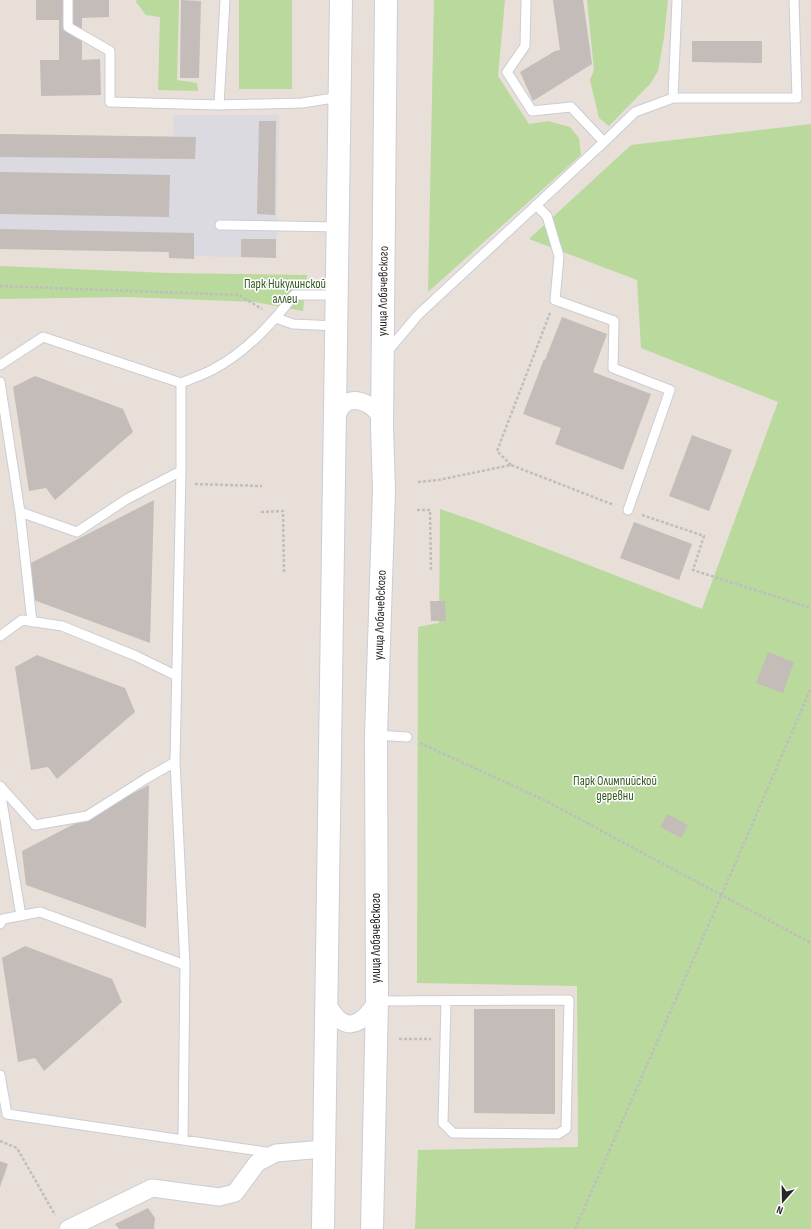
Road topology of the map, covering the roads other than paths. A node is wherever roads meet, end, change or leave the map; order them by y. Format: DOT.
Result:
graph roads {
  1 [pos="68,0"];
  2 [pos="225,0"];
  3 [pos="341,0"];
  4 [pos="386,0"];
  5 [pos="526,0"];
  6 [pos="677,0"];
  7 [pos="794,0"];
  8 [pos="340,97"];
  9 [pos="673,98"];
  10 [pos="219,105"];
  11 [pos="604,142"];
  12 [pos="536,204"];
  13 [pos="220,225"];
  14 [pos="338,228"];
  15 [pos="336,295"];
  16 [pos="276,318"];
  17 [pos="336,326"];
  18 [pos="383,357"];
  19 [pos="0,365"];
  20 [pos="0,382"];
  21 [pos="181,384"];
  22 [pos="334,427"];
  23 [pos="382,427"];
  24 [pos="181,471"];
  25 [pos="628,510"];
  26 [pos="20,512"];
  27 [pos="32,622"];
  28 [pos="0,636"];
  29 [pos="177,676"];
  30 [pos="376,735"];
  31 [pos="407,737"];
  32 [pos="175,762"];
  33 [pos="0,786"];
  34 [pos="0,790"];
  35 [pos="21,916"];
  36 [pos="0,924"];
  37 [pos="185,965"];
  38 [pos="326,1001"];
  39 [pos="377,1001"];
  40 [pos="446,1001"];
  41 [pos="0,1075"];
  42 [pos="183,1140"];
  43 [pos="324,1149"];
  44 [pos="276,1153"];
  45 [pos="68,1229"];
  46 [pos="323,1229"];
  47 [pos="372,1229"];
  1 -- 10 [label="lane"];
  2 -- 10 [label="lane"];
  3 -- 8 [label="main road"];
  4 -- 18 [label="main road, улица Лобачевского"];
  5 -- 11 [label="lane"];
  6 -- 9 [label="lane"];
  7 -- 9 [label="lane"];
  8 -- 10 [label="lane"];
  8 -- 14 [label="main road"];
  9 -- 11 [label="lane"];
  11 -- 12 [label="lane"];
  12 -- 18 [label="lane"];
  12 -- 25 [label="lane"];
  13 -- 14 [label="lane"];
  14 -- 15 [label="main road"];
  15 -- 16 [label="lane"];
  15 -- 17 [label="main road"];
  16 -- 17 [label="lane"];
  16 -- 21 [label="lane"];
  17 -- 22 [label="main road"];
  18 -- 23 [label="main road, улица Лобачевского"];
  19 -- 21 [label="lane"];
  20 -- 26 [label="lane"];
  21 -- 24 [label="lane"];
  22 -- 23 [label="street"];
  22 -- 38 [label="main road"];
  23 -- 30 [label="main road, улица Лобачевского"];
  24 -- 26 [label="lane"];
  24 -- 29 [label="lane"];
  26 -- 27 [label="lane"];
  27 -- 28 [label="lane"];
  27 -- 29 [label="lane"];
  29 -- 32 [label="lane"];
  30 -- 31 [label="lane"];
  30 -- 39 [label="main road, улица Лобачевского"];
  32 -- 33 [label="lane"];
  32 -- 37 [label="lane"];
  34 -- 35 [label="lane"];
  35 -- 36 [label="lane"];
  35 -- 37 [label="lane"];
  37 -- 42 [label="lane"];
  38 -- 39 [label="street"];
  38 -- 43 [label="main road"];
  39 -- 40 [label="lane"];
  39 -- 47 [label="main road, улица Лобачевского"];
  40 -- 40 [label="lane"];
  41 -- 42 [label="lane"];
  42 -- 44 [label="lane"];
  43 -- 44 [label="street"];
  43 -- 46 [label="main road"];
  44 -- 45 [label="street"];
}
